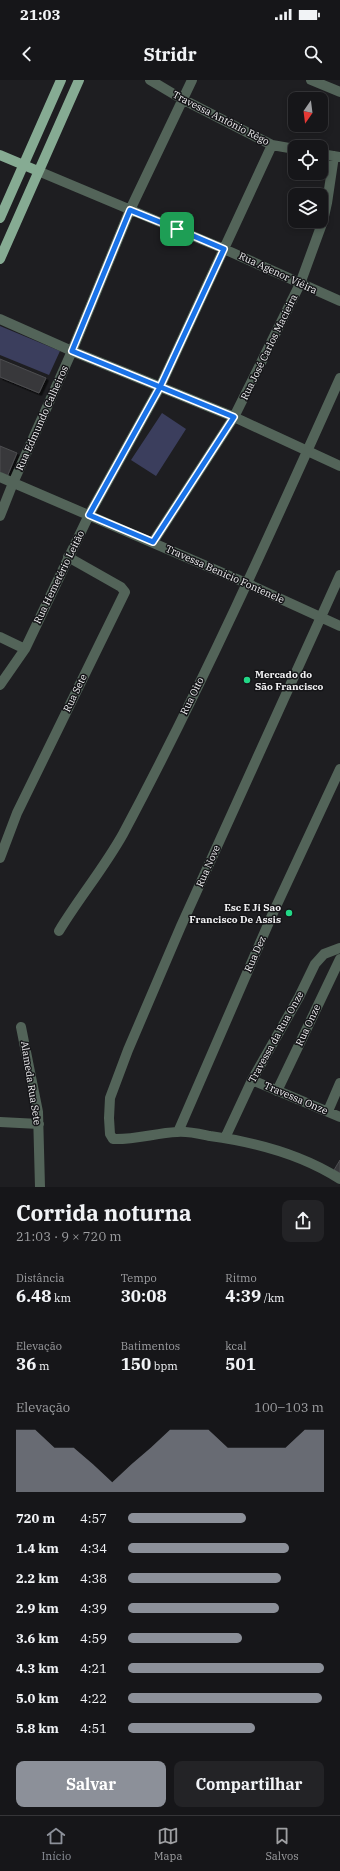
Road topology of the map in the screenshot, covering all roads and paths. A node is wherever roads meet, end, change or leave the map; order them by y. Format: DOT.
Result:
graph roads {
  1 [pos="61,80"];
  2 [pos="79,80"];
  3 [pos="150,80"];
  4 [pos="192,80"];
  5 [pos="311,80"];
  6 [pos="340,92"];
  7 [pos="182,99"];
  8 [pos="272,145"];
  9 [pos="288,148"];
  10 [pos="0,155"];
  11 [pos="337,157"];
  12 [pos="24,165"];
  13 [pos="38,171"];
  14 [pos="130,210"];
  15 [pos="0,218"];
  16 [pos="224,249"];
  17 [pos="0,258"];
  18 [pos="300,284"];
  19 [pos="340,302"];
  20 [pos="0,319"];
  21 [pos="72,351"];
  22 [pos="340,378"];
  23 [pos="160,387"];
  24 [pos="234,417"];
  25 [pos="307,451"];
  26 [pos="340,466"];
  27 [pos="0,477"];
  28 [pos="13,483"];
  29 [pos="89,515"];
  30 [pos="0,516"];
  31 [pos="153,542"];
  32 [pos="68,556"];
  33 [pos="340,575"];
  34 [pos="246,583"];
  35 [pos="321,617"];
  36 [pos="340,626"];
  37 [pos="0,637"];
  38 [pos="25,649"];
  39 [pos="0,685"];
  40 [pos="338,774"];
  41 [pos="0,858"];
  42 [pos="59,931"];
  43 [pos="340,948"];
  44 [pos="340,959"];
  45 [pos="22,1027"];
  46 [pos="252,1080"];
  47 [pos="340,1083"];
  48 [pos="278,1090"];
  49 [pos="328,1111"];
  50 [pos="340,1117"];
  51 [pos="0,1122"];
  52 [pos="39,1124"];
  53 [pos="178,1132"];
  54 [pos="225,1138"];
  55 [pos="340,1179"];
  56 [pos="40,1187"];
  1 -- 12 [label="main road"];
  2 -- 13 [label="main road"];
  3 -- 7 [label="street, Travessa Antônio Rêgo"];
  4 -- 7 [label="street, Rua Edmundo Calheiros"];
  5 -- 6 [label="street"];
  7 -- 8 [label="street, Travessa Antônio Rêgo"];
  7 -- 14 [label="street, Rua Edmundo Calheiros"];
  8 -- 9 [label="street, Travessa Antônio Rêgo"];
  8 -- 16 [label="street, Rua Hemetério Leitão"];
  10 -- 12 [label="main road"];
  11 -- 18 [label="street, Rua José Carlos Macieira"];
  12 -- 13 [label="main road"];
  12 -- 15 [label="main road"];
  13 -- 14 [label="street, Rua Agenor Viêira"];
  13 -- 17 [label="main road"];
  14 -- 16 [label="street, Rua Agenor Viêira"];
  14 -- 21 [label="street, Rua Edmundo Calheiros"];
  16 -- 18 [label="street, Rua Agenor Viêira"];
  16 -- 23 [label="street, Rua Hemetério Leitão"];
  18 -- 19 [label="street, Rua Agenor Viêira"];
  18 -- 24 [label="street, Rua José Carlos Macieira"];
  20 -- 21 [label="street"];
  21 -- 23 [label="street"];
  21 -- 28 [label="street, Rua Edmundo Calheiros"];
  22 -- 25 [label="street, Rua Oito"];
  23 -- 24 [label="street"];
  23 -- 29 [label="street, Rua Hemetério Leitão"];
  24 -- 25 [label="street"];
  24 -- 31 [label="street, Rua José Carlos Macieira"];
  25 -- 26 [label="street"];
  25 -- 34 [label="street, Rua Oito"];
  27 -- 28 [label="street, Travessa Benicio Fontenele"];
  28 -- 29 [label="street, Travessa Benicio Fontenele"];
  28 -- 30 [label="street, Rua Edmundo Calheiros"];
  29 -- 31 [label="street, Travessa Benicio Fontenele"];
  29 -- 32 [label="street, Rua Hemetério Leitão"];
  31 -- 34 [label="street, Travessa Benicio Fontenele"];
  32 -- 38 [label="street, Rua Hemetério Leitão"];
  32 -- 41 [label="street, Rua Sete"];
  33 -- 35 [label="street, Rua Nove"];
  34 -- 35 [label="street, Travessa Benicio Fontenele"];
  34 -- 42 [label="street, Rua Oito"];
  35 -- 36 [label="street, Travessa Benicio Fontenele"];
  35 -- 53 [label="street, Rua Nove"];
  37 -- 38 [label="street"];
  38 -- 39 [label="street, Rua Hemetério Leitão"];
  40 -- 53 [label="street, Rua Dez"];
  43 -- 46 [label="street, Travessa da Rua Onze"];
  44 -- 48 [label="street, Rua Onze"];
  45 -- 52 [label="street, Alameda Rua Sete"];
  46 -- 48 [label="street, Travessa Onze"];
  46 -- 54 [label="street, Travessa da Rua Onze"];
  47 -- 49 [label="street"];
  48 -- 49 [label="street, Travessa Onze"];
  49 -- 50 [label="street, Travessa Onze"];
  51 -- 52 [label="street"];
  52 -- 56 [label="street, Alameda Rua Sete"];
  53 -- 54 [label="street"];
  54 -- 55 [label="street"];
}
